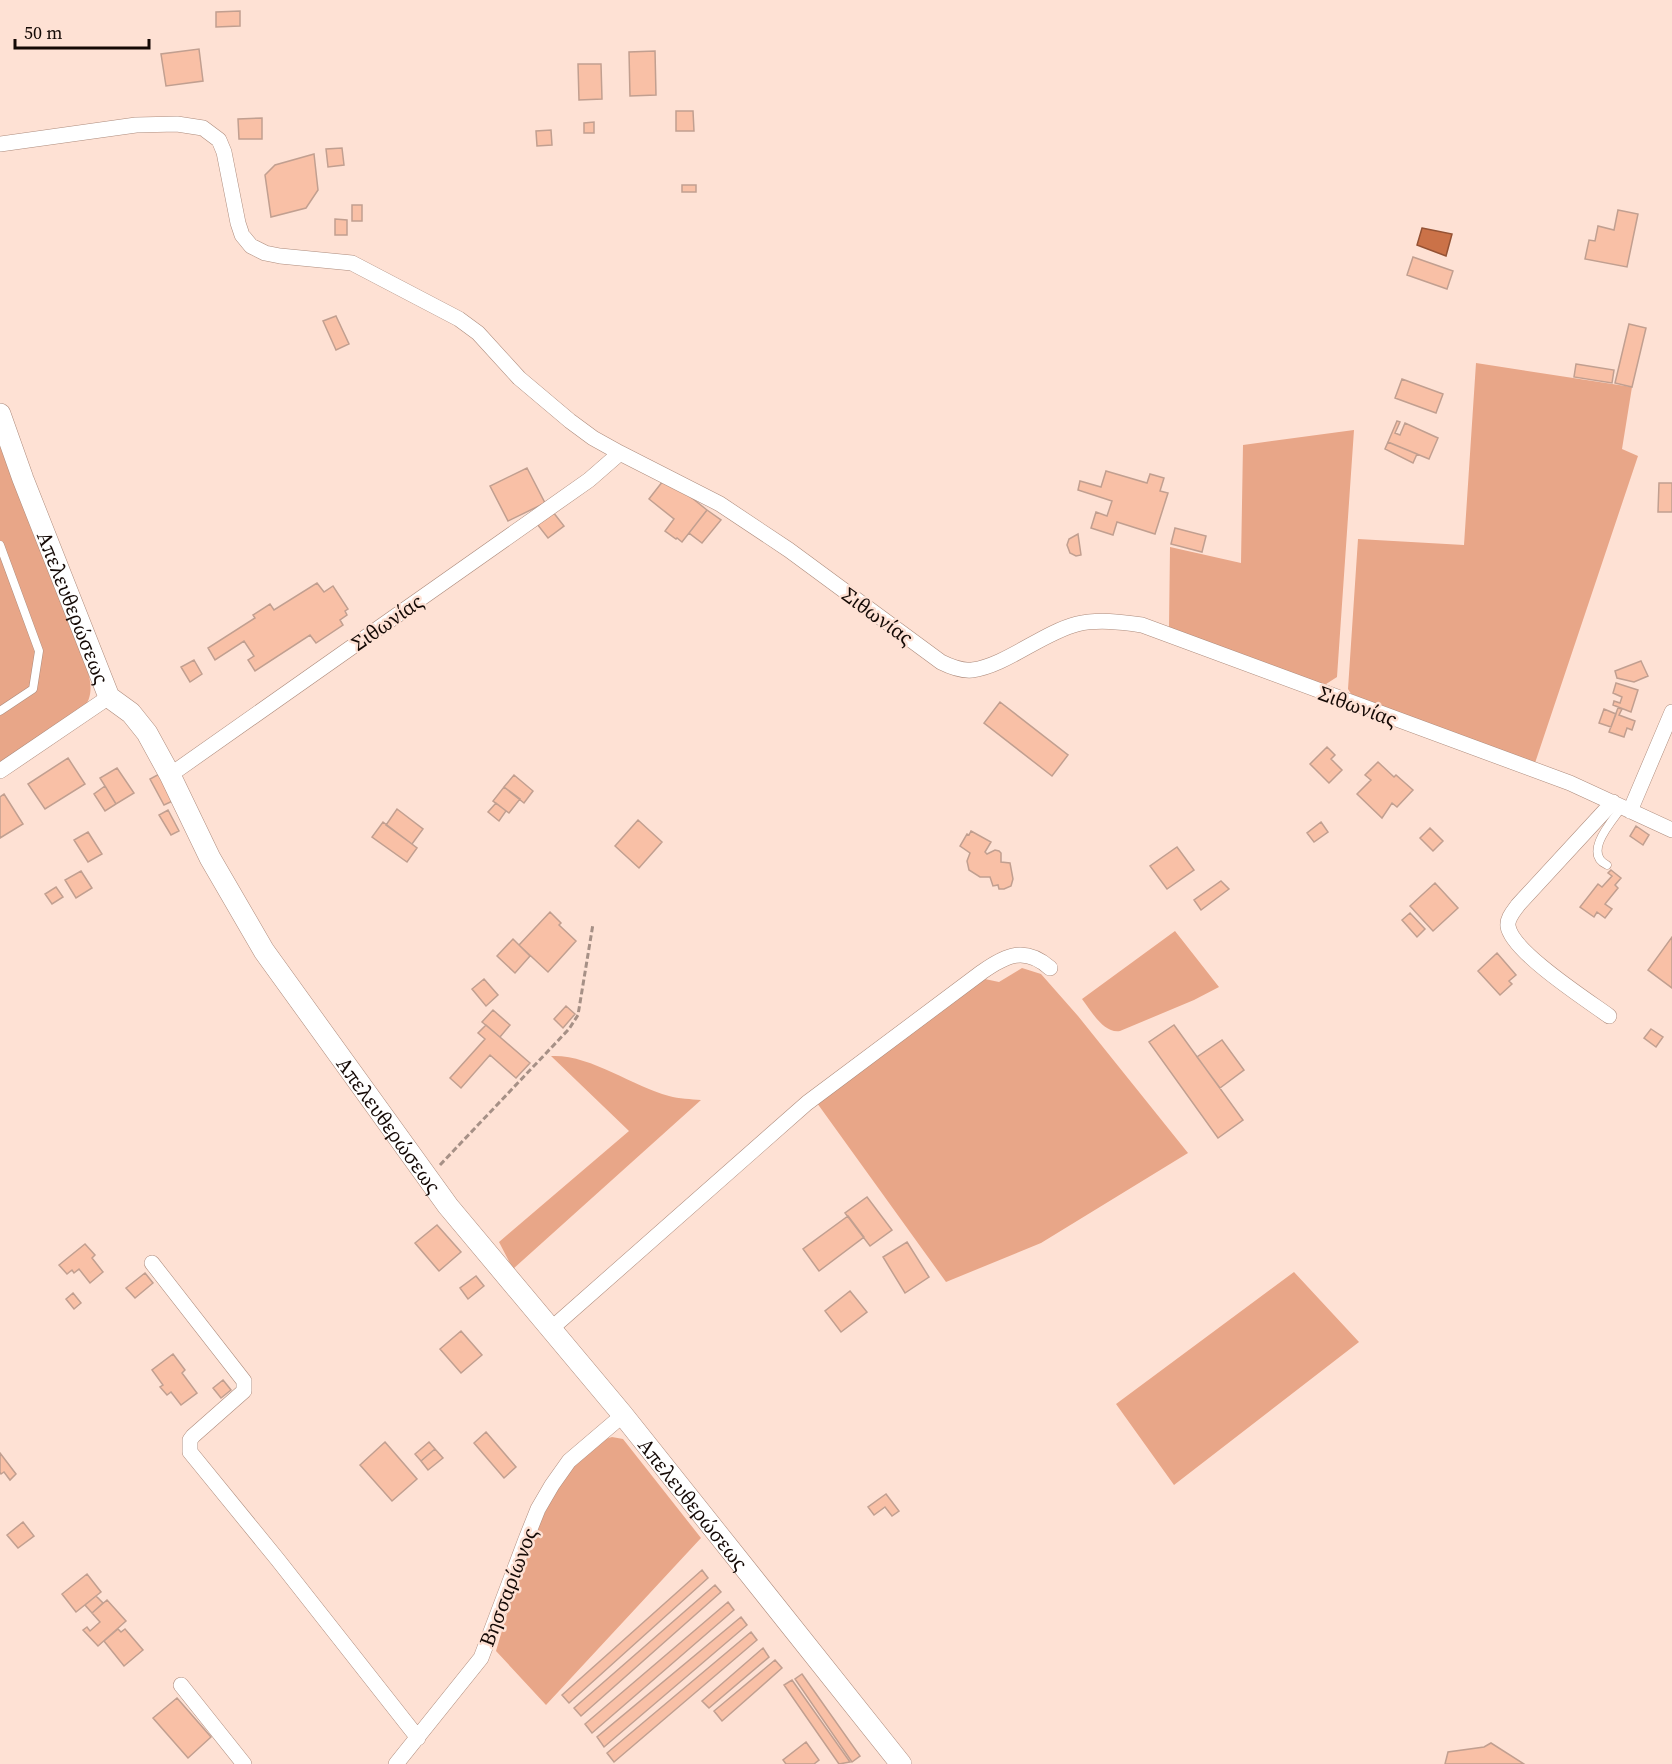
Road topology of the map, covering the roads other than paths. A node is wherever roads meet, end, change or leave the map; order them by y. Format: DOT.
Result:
graph roads {
  1 [pos="0,144"];
  2 [pos="0,414"];
  3 [pos="620,453"];
  4 [pos="0,545"];
  5 [pos="109,697"];
  6 [pos="0,711"];
  7 [pos="1672,712"];
  8 [pos="0,771"];
  9 [pos="170,775"];
  10 [pos="1622,807"];
  11 [pos="1672,830"];
  12 [pos="1606,865"];
  13 [pos="1050,968"];
  14 [pos="1609,1016"];
  15 [pos="153,1263"];
  16 [pos="552,1328"];
  17 [pos="623,1415"];
  18 [pos="179,1439"];
  19 [pos="190,1452"];
  20 [pos="181,1685"];
  21 [pos="418,1738"];
  22 [pos="244,1764"];
  23 [pos="396,1764"];
  24 [pos="901,1764"];
  1 -- 3 [label="street"];
  2 -- 5 [label="street, Απελευθερώσεως"];
  3 -- 9 [label="street, Σιθωνίας"];
  3 -- 10 [label="street, Σιθωνίας"];
  4 -- 6 [label="lane"];
  5 -- 8 [label="street"];
  5 -- 9 [label="street, Απελευθερώσεως"];
  7 -- 10 [label="street"];
  9 -- 16 [label="street, Απελευθερώσεως"];
  10 -- 11 [label="street, Σιθωνίας"];
  10 -- 12 [label="lane"];
  10 -- 14 [label="street"];
  13 -- 16 [label="street"];
  15 -- 19 [label="street"];
  16 -- 17 [label="street, Απελευθερώσεως"];
  17 -- 21 [label="street, Βησσαρίωνος"];
  17 -- 24 [label="street, Απελευθερώσεως"];
  18 -- 19 [label="street"];
  19 -- 21 [label="street"];
  20 -- 22 [label="street"];
  21 -- 23 [label="street, Βησσαρίωνος"];
}
